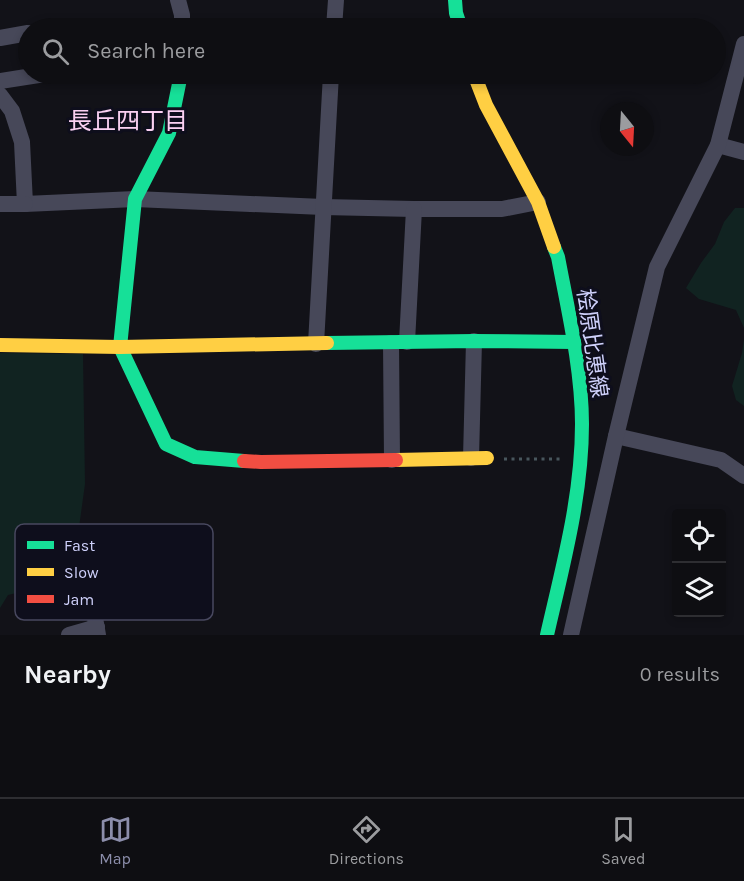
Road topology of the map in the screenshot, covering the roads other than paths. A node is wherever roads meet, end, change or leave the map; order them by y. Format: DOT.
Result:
graph roads {
  1 [pos="178,0"];
  2 [pos="336,0"];
  3 [pos="455,0"];
  4 [pos="182,18"];
  5 [pos="335,18"];
  6 [pos="457,18"];
  7 [pos="18,35"];
  8 [pos="0,38"];
  9 [pos="744,44"];
  10 [pos="18,78"];
  11 [pos="0,81"];
  12 [pos="179,84"];
  13 [pos="330,84"];
  14 [pos="478,84"];
  15 [pos="0,96"];
  16 [pos="717,145"];
  17 [pos="744,152"];
  18 [pos="135,199"];
  19 [pos="538,202"];
  20 [pos="0,204"];
  21 [pos="25,204"];
  22 [pos="323,207"];
  23 [pos="414,209"];
  24 [pos="474,341"];
  25 [pos="399,342"];
  26 [pos="574,342"];
  27 [pos="316,344"];
  28 [pos="0,345"];
  29 [pos="120,347"];
  30 [pos="616,436"];
  31 [pos="479,458"];
  32 [pos="392,460"];
  33 [pos="744,476"];
  34 [pos="98,631"];
  35 [pos="69,635"];
  36 [pos="547,635"];
  37 [pos="571,635"];
  1 -- 4 [label="street"];
  2 -- 5 [label="street"];
  3 -- 6 [label="street"];
  7 -- 8 [label="street"];
  9 -- 16 [label="street"];
  10 -- 11 [label="street"];
  12 -- 18 [label="street"];
  13 -- 22 [label="street"];
  14 -- 19 [label="street, 桧原比恵線"];
  15 -- 21 [label="street"];
  16 -- 17 [label="street"];
  16 -- 30 [label="street"];
  18 -- 21 [label="street"];
  18 -- 22 [label="street"];
  18 -- 29 [label="street"];
  19 -- 23 [label="street"];
  19 -- 26 [label="street, 桧原比恵線"];
  20 -- 21 [label="street"];
  22 -- 23 [label="street"];
  22 -- 27 [label="street"];
  23 -- 25 [label="street"];
  24 -- 25 [label="street"];
  24 -- 26 [label="street"];
  24 -- 31 [label="street"];
  25 -- 27 [label="street"];
  25 -- 32 [label="street"];
  26 -- 36 [label="street, 桧原比恵線"];
  27 -- 29 [label="street"];
  28 -- 29 [label="street"];
  29 -- 32 [label="street"];
  30 -- 33 [label="street"];
  30 -- 37 [label="street"];
  31 -- 32 [label="street"];
  34 -- 35 [label="street"];
}
